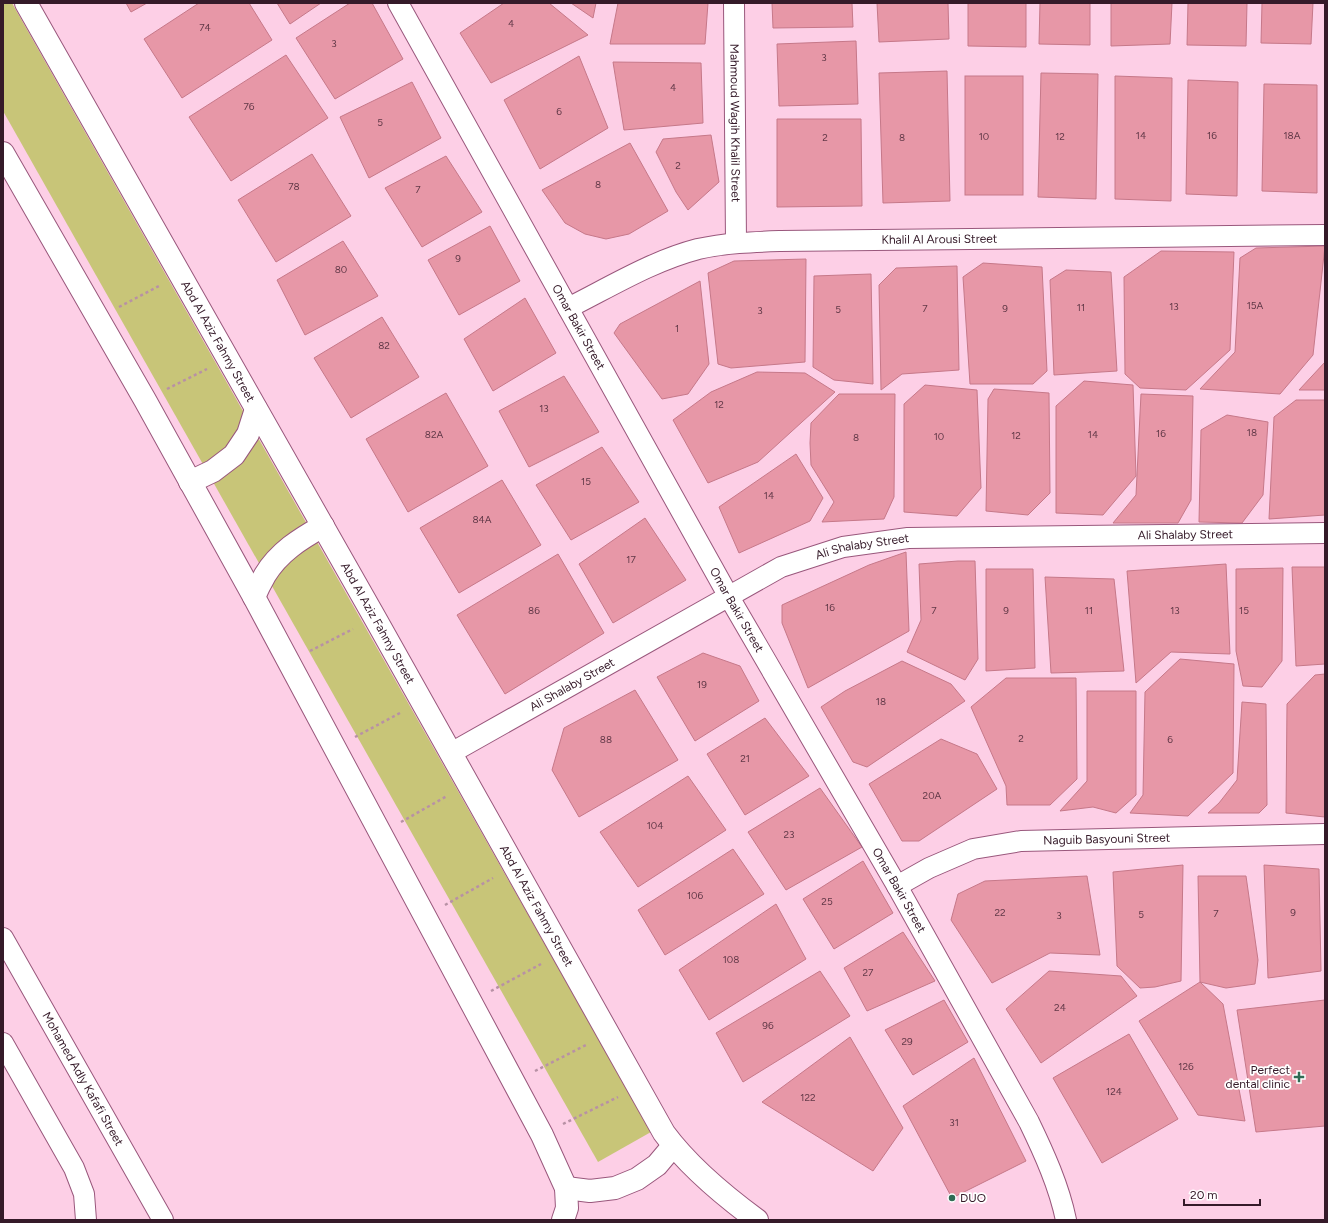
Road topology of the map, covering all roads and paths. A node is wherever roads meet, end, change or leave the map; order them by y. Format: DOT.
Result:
graph roads {
  1 [pos="26,3"];
  2 [pos="398,3"];
  3 [pos="734,3"];
  4 [pos="3,153"];
  5 [pos="1325,235"];
  6 [pos="736,242"];
  7 [pos="180,275"];
  8 [pos="568,308"];
  9 [pos="97,318"];
  10 [pos="227,358"];
  11 [pos="145,400"];
  12 [pos="256,409"];
  13 [pos="190,482"];
  14 [pos="323,526"];
  15 [pos="1325,533"];
  16 [pos="254,597"];
  17 [pos="729,597"];
  18 [pos="375,618"];
  19 [pos="288,662"];
  20 [pos="422,701"];
  21 [pos="334,748"];
  22 [pos="451,753"];
  23 [pos="469,784"];
  24 [pos="380,833"];
  25 [pos="1325,834"];
  26 [pos="514,866"];
  27 [pos="897,886"];
  28 [pos="425,917"];
  29 [pos="3,938"];
  30 [pos="562,952"];
  31 [pos="470,1002"];
  32 [pos="608,1034"];
  33 [pos="3,1043"];
  34 [pos="513,1082"];
  35 [pos="638,1087"];
  36 [pos="542,1135"];
  37 [pos="673,1146"];
  38 [pos="566,1188"];
  39 [pos="86,1220"];
  40 [pos="163,1220"];
  41 [pos="563,1220"];
  42 [pos="757,1220"];
  43 [pos="1066,1220"];
  1 -- 7 [label="main road, Abd Al Aziz Fahmy Street"];
  2 -- 8 [label="street, Omar Bakir Street"];
  3 -- 6 [label="street, Mahmoud Wagih Khalil Street"];
  4 -- 9 [label="main road"];
  5 -- 6 [label="street, Khalil Al Arousi Street"];
  6 -- 8 [label="street, Khalil Al Arousi Street"];
  7 -- 9 [label="path"];
  7 -- 10 [label="main road, Abd Al Aziz Fahmy Street"];
  8 -- 17 [label="street, Omar Bakir Street"];
  9 -- 11 [label="main road"];
  10 -- 11 [label="path"];
  10 -- 12 [label="main road, Abd Al Aziz Fahmy Street"];
  11 -- 13 [label="main road"];
  12 -- 13 [label="main road"];
  12 -- 14 [label="main road, Abd Al Aziz Fahmy Street"];
  13 -- 16 [label="main road"];
  14 -- 16 [label="main road"];
  14 -- 18 [label="main road, Abd Al Aziz Fahmy Street"];
  15 -- 17 [label="street, Ali Shalaby Street"];
  16 -- 19 [label="main road"];
  17 -- 22 [label="street, Ali Shalaby Street"];
  17 -- 27 [label="street, Omar Bakir Street"];
  18 -- 19 [label="path"];
  18 -- 20 [label="main road, Abd Al Aziz Fahmy Street"];
  19 -- 21 [label="main road"];
  20 -- 21 [label="path"];
  20 -- 22 [label="main road, Abd Al Aziz Fahmy Street"];
  21 -- 24 [label="main road"];
  22 -- 23 [label="main road, Abd Al Aziz Fahmy Street"];
  23 -- 24 [label="path"];
  23 -- 26 [label="main road, Abd Al Aziz Fahmy Street"];
  24 -- 28 [label="main road"];
  25 -- 27 [label="street, Naguib Basyouni Street"];
  26 -- 28 [label="path"];
  26 -- 30 [label="main road, Abd Al Aziz Fahmy Street"];
  27 -- 43 [label="street, Omar Bakir Street"];
  28 -- 31 [label="main road"];
  29 -- 40 [label="street, Mohamed Adly Kafafi Street"];
  30 -- 31 [label="path"];
  30 -- 32 [label="main road, Abd Al Aziz Fahmy Street"];
  31 -- 34 [label="main road"];
  32 -- 34 [label="path"];
  32 -- 35 [label="main road, Abd Al Aziz Fahmy Street"];
  33 -- 39 [label="street"];
  34 -- 36 [label="main road"];
  35 -- 36 [label="path"];
  35 -- 37 [label="main road, Abd Al Aziz Fahmy Street"];
  36 -- 38 [label="main road"];
  37 -- 38 [label="main road"];
  37 -- 42 [label="main road, Abd Al Aziz Fahmy Street"];
  38 -- 41 [label="main road"];
}
